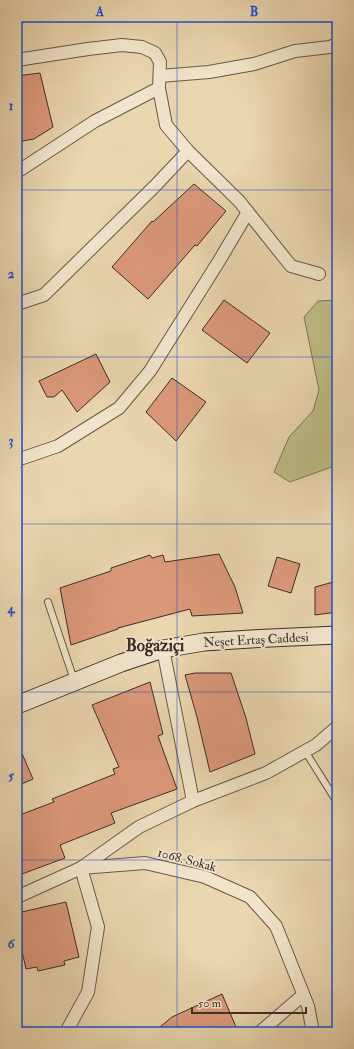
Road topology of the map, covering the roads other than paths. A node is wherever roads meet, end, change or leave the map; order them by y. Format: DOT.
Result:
graph roads {
  1 [pos="337,44"];
  2 [pos="17,60"];
  3 [pos="159,82"];
  4 [pos="188,151"];
  5 [pos="17,172"];
  6 [pos="248,212"];
  7 [pos="319,274"];
  8 [pos="17,304"];
  9 [pos="17,458"];
  10 [pos="48,602"];
  11 [pos="337,635"];
  12 [pos="163,649"];
  13 [pos="74,682"];
  14 [pos="17,705"];
  15 [pos="337,727"];
  16 [pos="305,751"];
  17 [pos="193,801"];
  18 [pos="337,802"];
  19 [pos="81,868"];
  20 [pos="17,897"];
  21 [pos="304,995"];
  22 [pos="66,1032"];
  23 [pos="260,1032"];
  24 [pos="313,1032"];
  1 -- 3 [label="street"];
  2 -- 3 [label="street"];
  3 -- 4 [label="street"];
  3 -- 5 [label="street"];
  4 -- 6 [label="street"];
  4 -- 8 [label="street"];
  6 -- 7 [label="street"];
  6 -- 9 [label="street"];
  10 -- 13 [label="lane"];
  11 -- 12 [label="main road, Neşet Ertaş Caddesi"];
  12 -- 13 [label="main road, Neşet Ertaş Caddesi"];
  12 -- 17 [label="street"];
  13 -- 14 [label="main road, Neşet Ertaş Caddesi"];
  15 -- 16 [label="street"];
  16 -- 17 [label="street"];
  16 -- 18 [label="lane"];
  17 -- 19 [label="street"];
  19 -- 20 [label="street, 1068. Sokak"];
  19 -- 21 [label="street, 1068. Sokak"];
  19 -- 22 [label="street"];
  21 -- 23 [label="street"];
  21 -- 24 [label="street, 1068. Sokak"];
}
